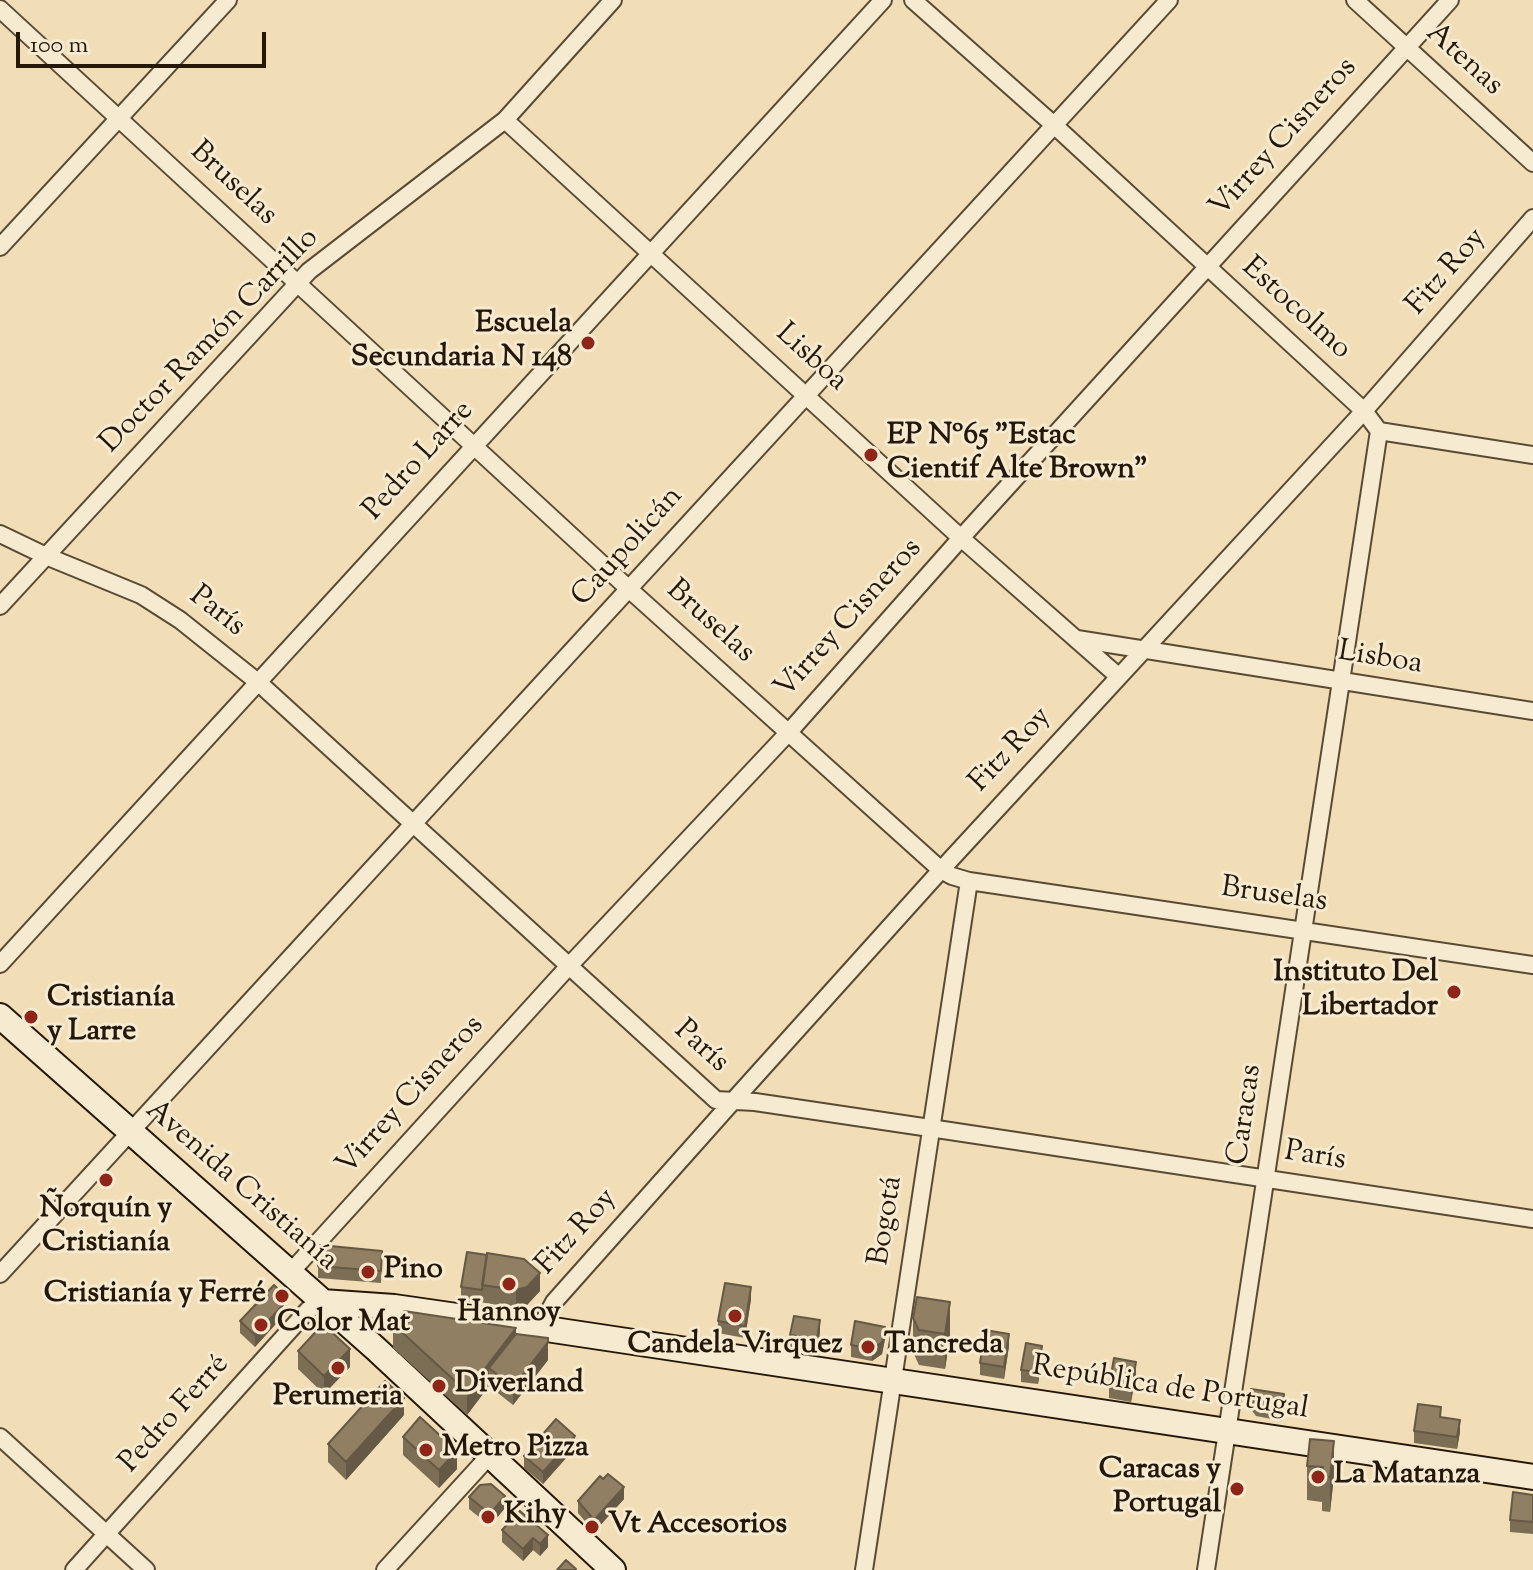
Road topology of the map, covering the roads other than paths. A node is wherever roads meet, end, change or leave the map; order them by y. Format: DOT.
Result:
graph roads {
  1 [pos="228,0"];
  2 [pos="883,0"];
  3 [pos="913,0"];
  4 [pos="1169,0"];
  5 [pos="1355,0"];
  6 [pos="1450,0"];
  7 [pos="607,2"];
  8 [pos="0,9"];
  9 [pos="1407,48"];
  10 [pos="119,119"];
  11 [pos="505,120"];
  12 [pos="1055,126"];
  13 [pos="1533,163"];
  14 [pos="1533,218"];
  15 [pos="0,247"];
  16 [pos="652,253"];
  17 [pos="1207,268"];
  18 [pos="297,284"];
  19 [pos="806,394"];
  20 [pos="1364,411"];
  21 [pos="1379,431"];
  22 [pos="473,445"];
  23 [pos="1533,455"];
  24 [pos="0,534"];
  25 [pos="961,538"];
  26 [pos="46,556"];
  27 [pos="630,590"];
  28 [pos="0,606"];
  29 [pos="1077,639"];
  30 [pos="1141,651"];
  31 [pos="1118,676"];
  32 [pos="1340,682"];
  33 [pos="259,683"];
  34 [pos="1533,711"];
  35 [pos="789,732"];
  36 [pos="412,825"];
  37 [pos="941,870"];
  38 [pos="969,881"];
  39 [pos="1303,929"];
  40 [pos="0,964"];
  41 [pos="1533,965"];
  42 [pos="568,967"];
  43 [pos="0,1016"];
  44 [pos="733,1101"];
  45 [pos="930,1128"];
  46 [pos="130,1132"];
  47 [pos="1266,1179"];
  48 [pos="1533,1219"];
  49 [pos="0,1274"];
  50 [pos="289,1274"];
  51 [pos="322,1302"];
  52 [pos="540,1328"];
  53 [pos="892,1381"];
  54 [pos="1227,1432"];
  55 [pos="0,1437"];
  56 [pos="490,1455"];
  57 [pos="1533,1477"];
  58 [pos="106,1534"];
  59 [pos="74,1570"];
  60 [pos="146,1570"];
  61 [pos="385,1570"];
  62 [pos="613,1570"];
  63 [pos="864,1570"];
  64 [pos="1206,1570"];
  1 -- 10 [label="street"];
  2 -- 16 [label="street, Pedro Larre"];
  3 -- 12 [label="street, Estocolmo"];
  4 -- 12 [label="street, Caupolicán"];
  5 -- 9 [label="street, Atenas"];
  6 -- 9 [label="street, Virrey Cisneros"];
  7 -- 11 [label="street, Doctor Ramón Carrillo"];
  8 -- 10 [label="street, Bruselas"];
  9 -- 13 [label="street, Atenas"];
  9 -- 17 [label="street, Virrey Cisneros"];
  10 -- 15 [label="street"];
  10 -- 18 [label="street, Bruselas"];
  11 -- 16 [label="street, Lisboa"];
  11 -- 18 [label="street, Doctor Ramón Carrillo"];
  12 -- 17 [label="street, Estocolmo"];
  12 -- 19 [label="street, Caupolicán"];
  14 -- 20 [label="street, Fitz Roy"];
  16 -- 19 [label="street, Lisboa"];
  16 -- 22 [label="street, Pedro Larre"];
  17 -- 20 [label="street, Estocolmo"];
  17 -- 25 [label="street, Virrey Cisneros"];
  18 -- 22 [label="street, Bruselas"];
  18 -- 26 [label="street, Doctor Ramón Carrillo"];
  19 -- 25 [label="street, Lisboa"];
  19 -- 27 [label="street, Caupolicán"];
  20 -- 21 [label="street, Estocolmo"];
  20 -- 30 [label="street, Fitz Roy"];
  21 -- 23 [label="street"];
  21 -- 32 [label="street, Caracas"];
  22 -- 27 [label="street, Bruselas"];
  22 -- 33 [label="street, Pedro Larre"];
  24 -- 26 [label="street, París"];
  25 -- 29 [label="street, Lisboa"];
  25 -- 35 [label="street, Virrey Cisneros"];
  26 -- 28 [label="street, Doctor Ramón Carrillo"];
  26 -- 33 [label="street, París"];
  27 -- 35 [label="street, Bruselas"];
  27 -- 36 [label="street, Caupolicán"];
  29 -- 30 [label="street, Lisboa"];
  29 -- 31 [label="street, Lisboa"];
  30 -- 31 [label="street, Fitz Roy"];
  30 -- 32 [label="street, Lisboa"];
  31 -- 37 [label="street, Fitz Roy"];
  32 -- 34 [label="street, Lisboa"];
  32 -- 39 [label="street, Caracas"];
  33 -- 36 [label="street, París"];
  33 -- 40 [label="street, Pedro Larre"];
  35 -- 37 [label="street, Bruselas"];
  35 -- 42 [label="street, Virrey Cisneros"];
  36 -- 42 [label="street, París"];
  36 -- 46 [label="street, Caupolicán"];
  37 -- 38 [label="street, Bruselas"];
  37 -- 44 [label="street, Fitz Roy"];
  38 -- 39 [label="street, Bruselas"];
  38 -- 45 [label="street, Bogotá"];
  39 -- 41 [label="street, Bruselas"];
  39 -- 47 [label="street, Caracas"];
  42 -- 44 [label="street, París"];
  42 -- 50 [label="street, Virrey Cisneros"];
  43 -- 46 [label="main road, Avenida Cristianía"];
  44 -- 45 [label="street, París"];
  44 -- 52 [label="street, Fitz Roy"];
  45 -- 47 [label="street, París"];
  45 -- 53 [label="street, Bogotá"];
  46 -- 49 [label="street, Caupolicán"];
  46 -- 50 [label="main road, Avenida Cristianía"];
  47 -- 48 [label="street, París"];
  47 -- 54 [label="street, Caracas"];
  50 -- 51 [label="main road, Avenida Cristianía"];
  51 -- 52 [label="main road, República de Portugal"];
  51 -- 56 [label="main road, Avenida Cristianía"];
  51 -- 58 [label="street, Pedro Ferré"];
  52 -- 53 [label="main road, República de Portugal"];
  53 -- 54 [label="main road, República de Portugal"];
  53 -- 63 [label="street, Bogotá"];
  54 -- 57 [label="main road, República de Portugal"];
  54 -- 64 [label="street, Caracas"];
  55 -- 58 [label="street"];
  56 -- 61 [label="street"];
  56 -- 62 [label="main road, Avenida Cristianía"];
  58 -- 59 [label="street, Pedro Ferré"];
  58 -- 60 [label="street"];
}
